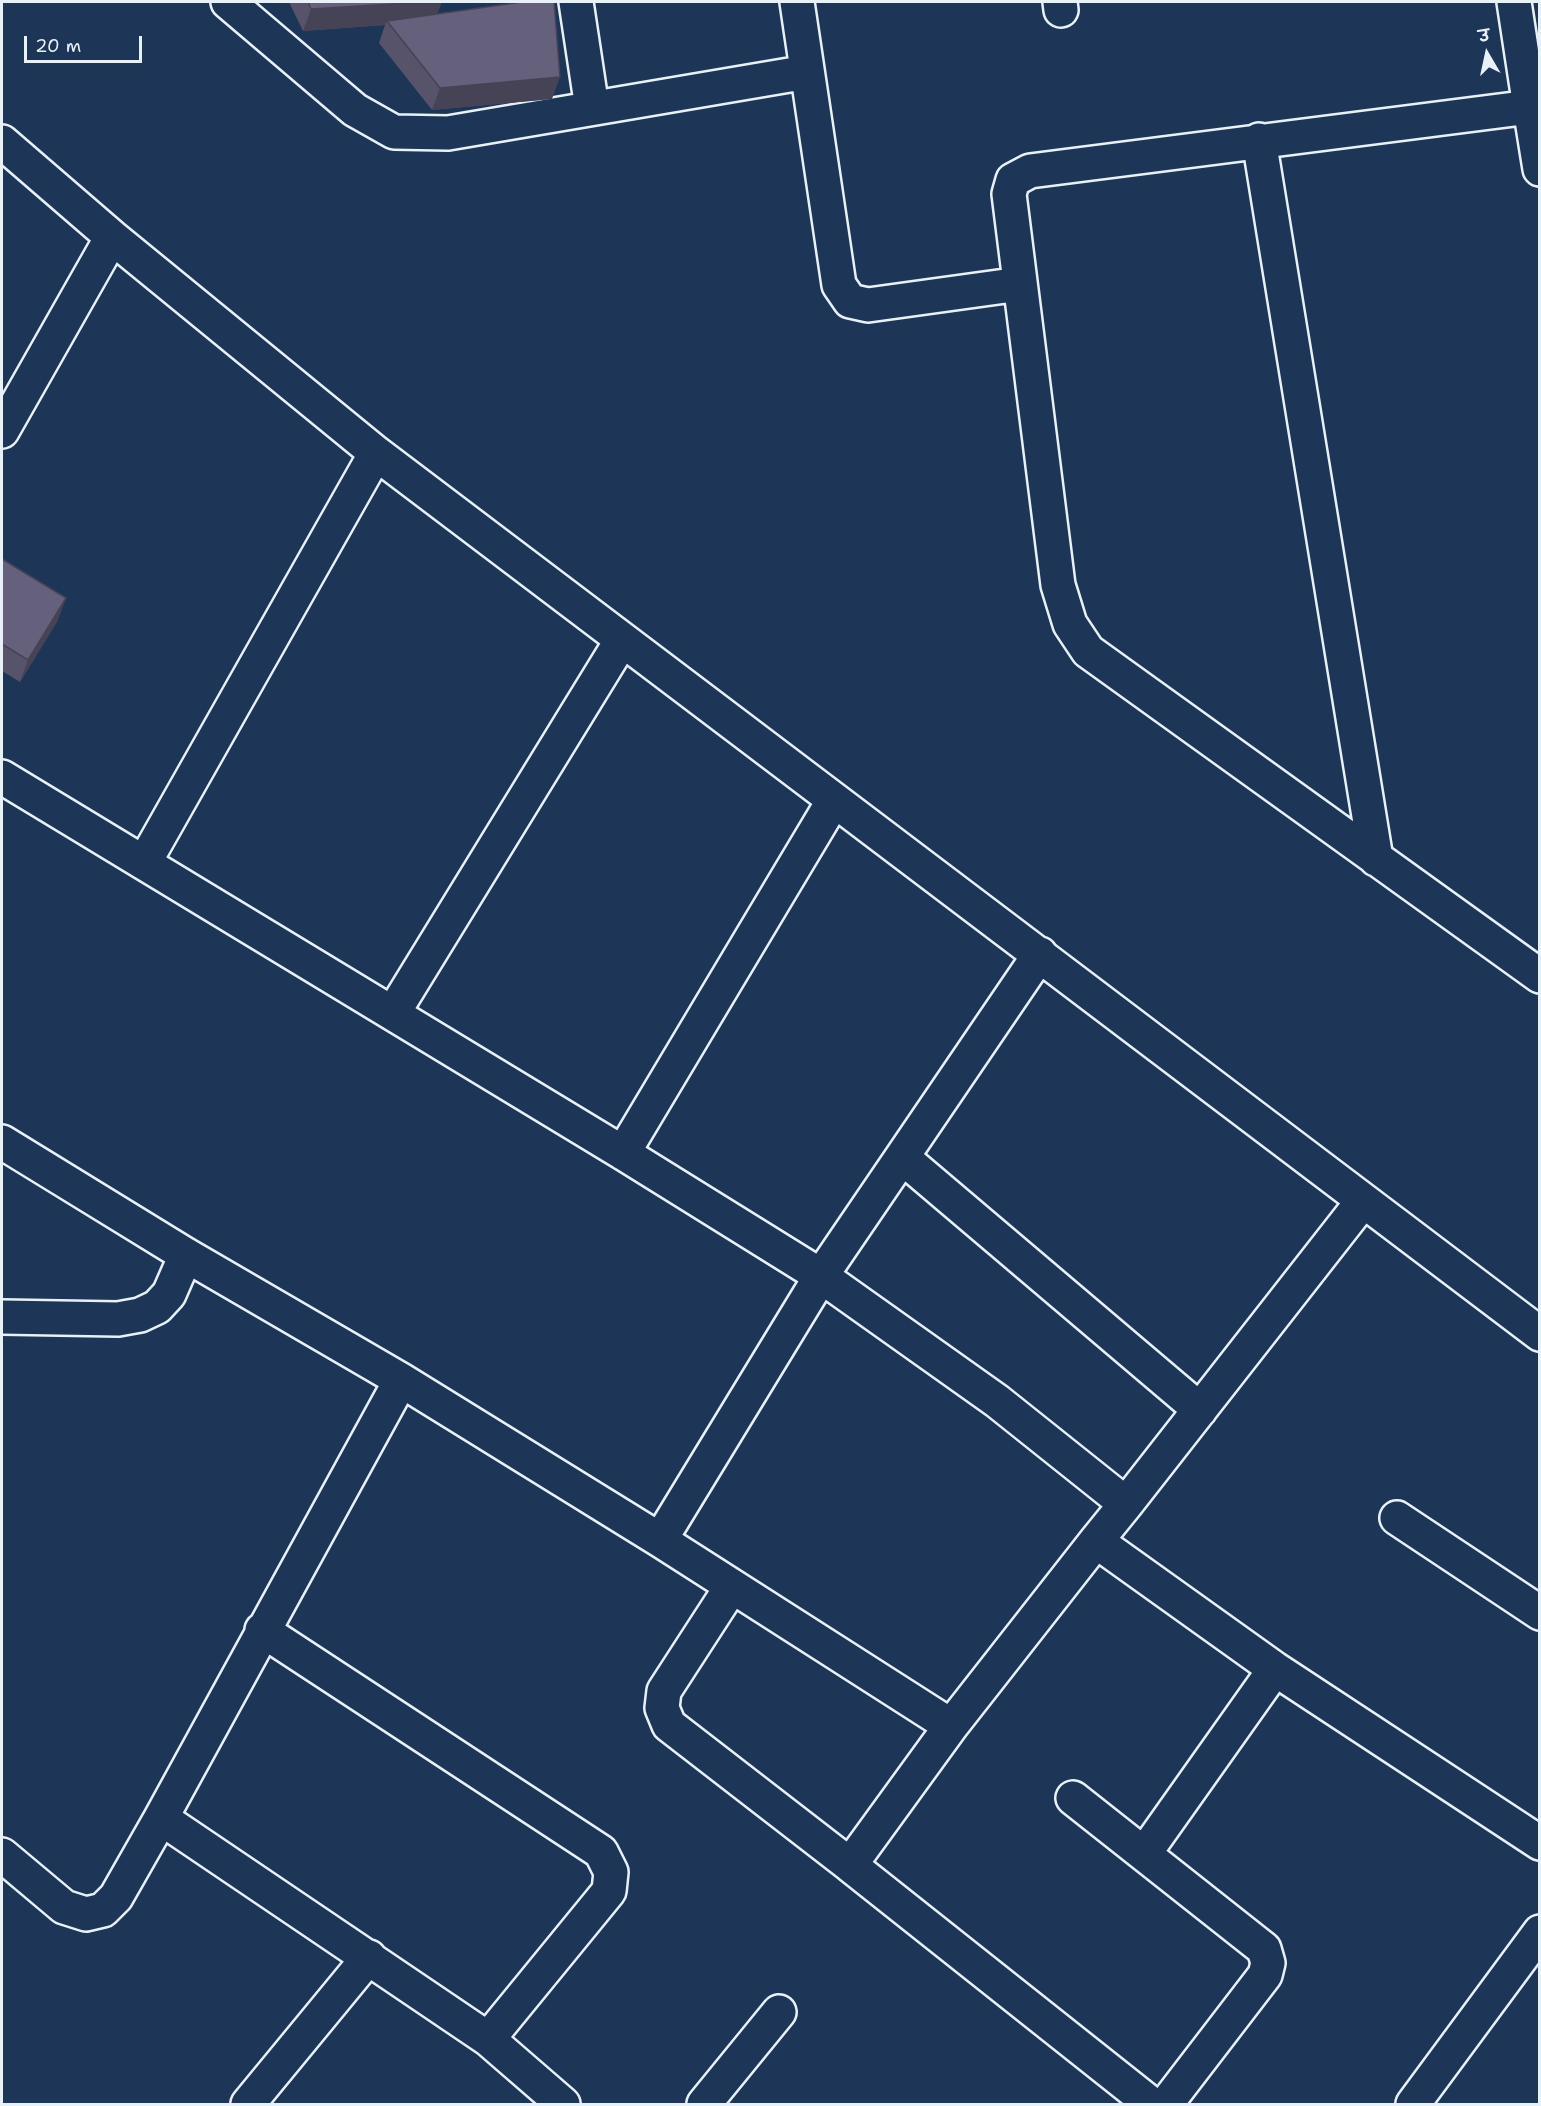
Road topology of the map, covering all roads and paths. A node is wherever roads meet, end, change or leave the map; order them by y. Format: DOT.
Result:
graph roads {
  1 [pos="228,2"];
  2 [pos="576,2"];
  3 [pos="797,2"];
  4 [pos="1514,2"];
  5 [pos="807,72"];
  6 [pos="1530,107"];
  7 [pos="592,108"];
  8 [pos="1259,140"];
  9 [pos="2,142"];
  10 [pos="1539,169"];
  11 [pos="112,237"];
  12 [pos="1020,284"];
  13 [pos="2,431"];
  14 [pos="376,453"];
  15 [pos="622,640"];
  16 [pos="2,777"];
  17 [pos="834,800"];
  18 [pos="1376,859"];
  19 [pos="144,863"];
  20 [pos="1040,954"];
  21 [pos="1539,976"];
  22 [pos="393,1013"];
  23 [pos="2,1152"];
  24 [pos="624,1153"];
  25 [pos="902,1157"];
  26 [pos="1363,1201"];
  27 [pos="186,1255"];
  28 [pos="821,1276"];
  29 [pos="2,1317"];
  30 [pos="1539,1334"];
  31 [pos="401,1380"];
  32 [pos="1200,1410"];
  33 [pos="1126,1504"];
  34 [pos="1397,1518"];
  35 [pos="660,1539"];
  36 [pos="1096,1541"];
  37 [pos="732,1586"];
  38 [pos="1539,1613"];
  39 [pos="262,1630"];
  40 [pos="1275,1669"];
  41 [pos="951,1726"];
  42 [pos="1073,1798"];
  43 [pos="161,1818"];
  44 [pos="1539,1843"];
  45 [pos="1144,1854"];
  46 [pos="2,1855"];
  47 [pos="850,1865"];
  48 [pos="1539,1932"];
  49 [pos="369,1957"];
  50 [pos="779,2012"];
  51 [pos="488,2039"];
  52 [pos="248,2104"];
  53 [pos="563,2104"];
  54 [pos="704,2104"];
  55 [pos="1151,2104"];
  56 [pos="1166,2104"];
  57 [pos="1413,2104"];
  1 -- 7 [label="street"];
  2 -- 7 [label="street"];
  3 -- 5 [label="street"];
  4 -- 6 [label="street"];
  5 -- 7 [label="street"];
  5 -- 12 [label="street"];
  6 -- 8 [label="street"];
  6 -- 10 [label="street"];
  8 -- 12 [label="street"];
  8 -- 18 [label="street"];
  9 -- 11 [label="street"];
  11 -- 13 [label="street"];
  11 -- 14 [label="street"];
  12 -- 18 [label="street"];
  14 -- 15 [label="street"];
  14 -- 19 [label="street"];
  15 -- 17 [label="street"];
  15 -- 22 [label="street"];
  16 -- 19 [label="street"];
  17 -- 20 [label="street"];
  17 -- 24 [label="street"];
  18 -- 21 [label="street"];
  19 -- 22 [label="street"];
  20 -- 25 [label="street"];
  20 -- 26 [label="street"];
  22 -- 24 [label="street"];
  23 -- 27 [label="street"];
  24 -- 28 [label="street"];
  25 -- 28 [label="street"];
  25 -- 32 [label="street"];
  26 -- 30 [label="street"];
  26 -- 32 [label="street"];
  27 -- 29 [label="street"];
  27 -- 31 [label="street"];
  28 -- 33 [label="street"];
  28 -- 35 [label="street"];
  31 -- 35 [label="street"];
  31 -- 39 [label="street"];
  32 -- 33 [label="street"];
  33 -- 36 [label="street"];
  34 -- 38 [label="street"];
  35 -- 37 [label="street"];
  36 -- 40 [label="street"];
  36 -- 41 [label="street"];
  37 -- 41 [label="street"];
  37 -- 47 [label="street"];
  39 -- 43 [label="street"];
  39 -- 51 [label="street"];
  40 -- 44 [label="street"];
  40 -- 45 [label="street"];
  41 -- 47 [label="street"];
  42 -- 45 [label="street"];
  43 -- 46 [label="street"];
  43 -- 49 [label="street"];
  45 -- 56 [label="street"];
  47 -- 55 [label="street"];
  48 -- 57 [label="street"];
  49 -- 51 [label="street"];
  49 -- 52 [label="street"];
  50 -- 54 [label="street"];
  51 -- 53 [label="street"];
}
